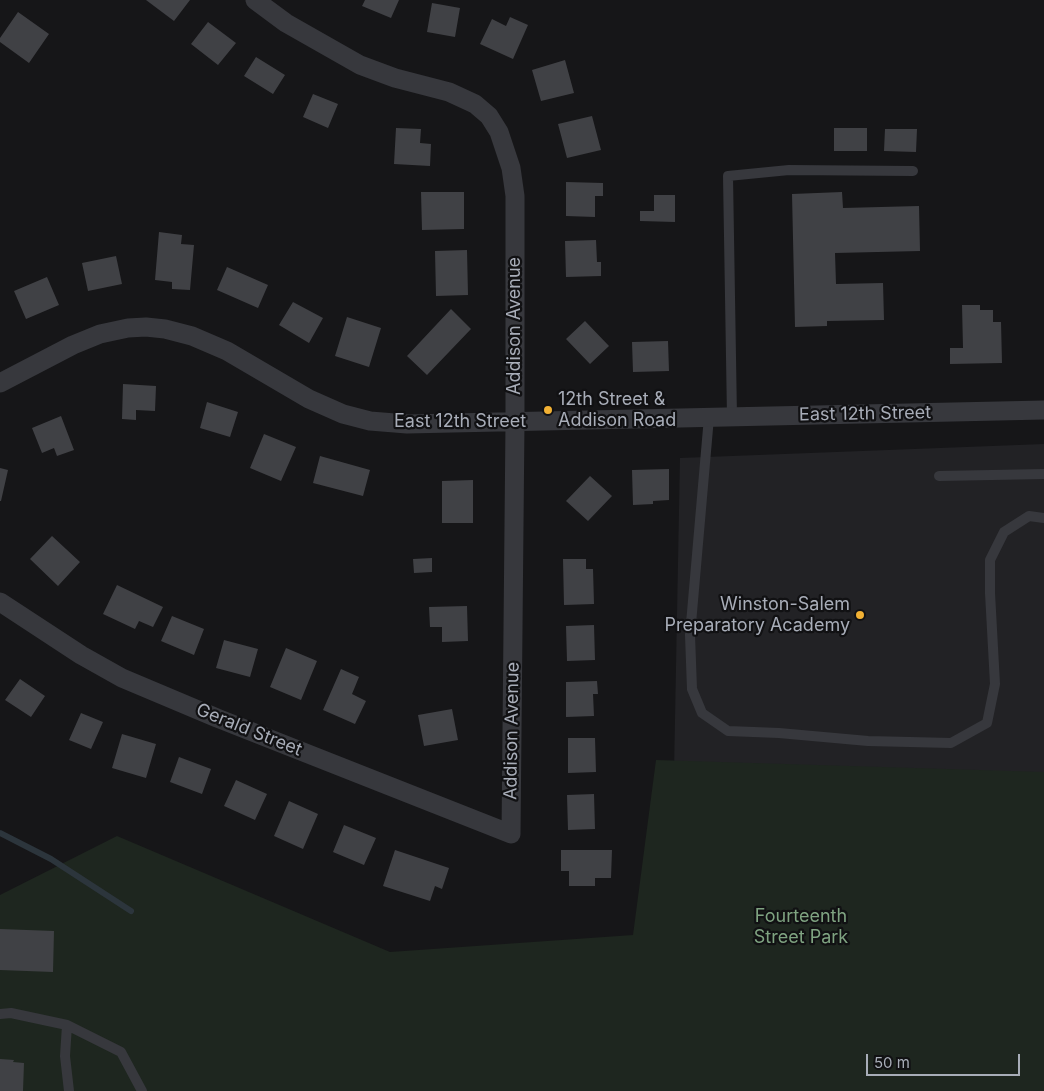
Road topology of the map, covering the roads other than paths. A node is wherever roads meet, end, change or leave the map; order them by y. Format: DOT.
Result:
graph roads {
  1 [pos="255,0"];
  2 [pos="913,171"];
  3 [pos="0,383"];
  4 [pos="1044,410"];
  5 [pos="732,417"];
  6 [pos="709,418"];
  7 [pos="515,422"];
  8 [pos="1044,474"];
  9 [pos="939,476"];
  10 [pos="1044,518"];
  11 [pos="0,602"];
  12 [pos="511,834"];
  13 [pos="0,1014"];
  14 [pos="67,1025"];
  15 [pos="69,1091"];
  16 [pos="142,1091"];
  1 -- 7 [label="street, Addison Avenue"];
  2 -- 5 [label="lane"];
  3 -- 7 [label="street, East 12th Street"];
  4 -- 5 [label="street, East 12th Street"];
  5 -- 6 [label="street, East 12th Street"];
  6 -- 7 [label="street, East 12th Street"];
  6 -- 10 [label="lane"];
  7 -- 12 [label="street, Addison Avenue"];
  8 -- 9 [label="lane"];
  11 -- 12 [label="street, Gerald Street"];
  13 -- 14 [label="lane"];
  14 -- 15 [label="lane"];
  14 -- 16 [label="lane"];
}
